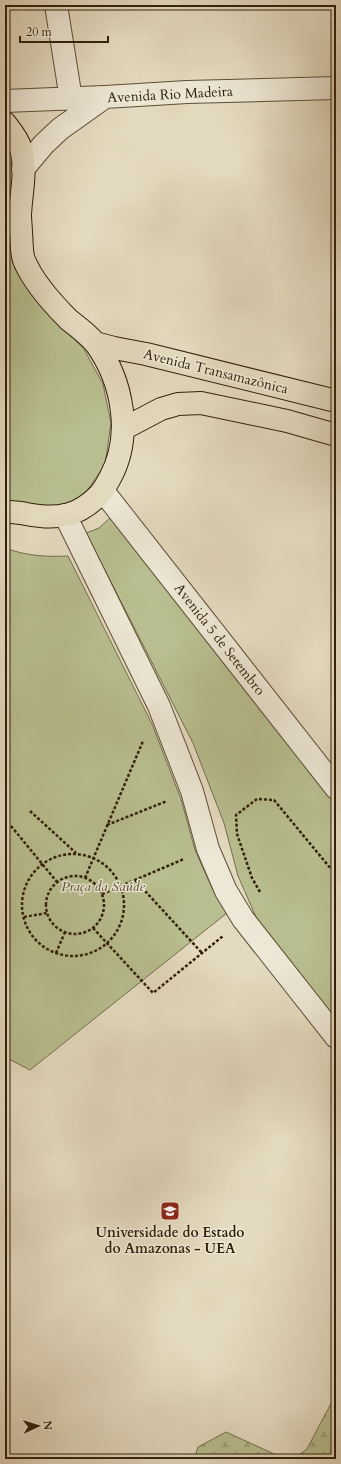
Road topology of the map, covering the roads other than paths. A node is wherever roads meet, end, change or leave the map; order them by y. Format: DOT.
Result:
graph roads {
  1 [pos="56,5"];
  2 [pos="336,88"];
  3 [pos="105,97"];
  4 [pos="71,99"];
  5 [pos="5,101"];
  6 [pos="5,123"];
  7 [pos="23,169"];
  8 [pos="95,343"];
  9 [pos="336,402"];
  10 [pos="123,429"];
  11 [pos="336,435"];
  12 [pos="103,491"];
  13 [pos="5,511"];
  14 [pos="65,515"];
  15 [pos="336,788"];
  16 [pos="336,1037"];
  1 -- 4 [label="street"];
  2 -- 3 [label="street, Avenida Rio Madeira"];
  3 -- 4 [label="street, Avenida Rio Madeira"];
  3 -- 7 [label="street"];
  4 -- 5 [label="street, Avenida Rio Madeira"];
  6 -- 7 [label="highway"];
  7 -- 8 [label="highway"];
  8 -- 9 [label="highway, Avenida Transamazônica"];
  8 -- 10 [label="highway"];
  10 -- 11 [label="highway"];
  10 -- 12 [label="highway"];
  12 -- 14 [label="highway"];
  12 -- 15 [label="street, Avenida 5 de Setembro"];
  13 -- 14 [label="highway"];
  14 -- 16 [label="street"];
}
